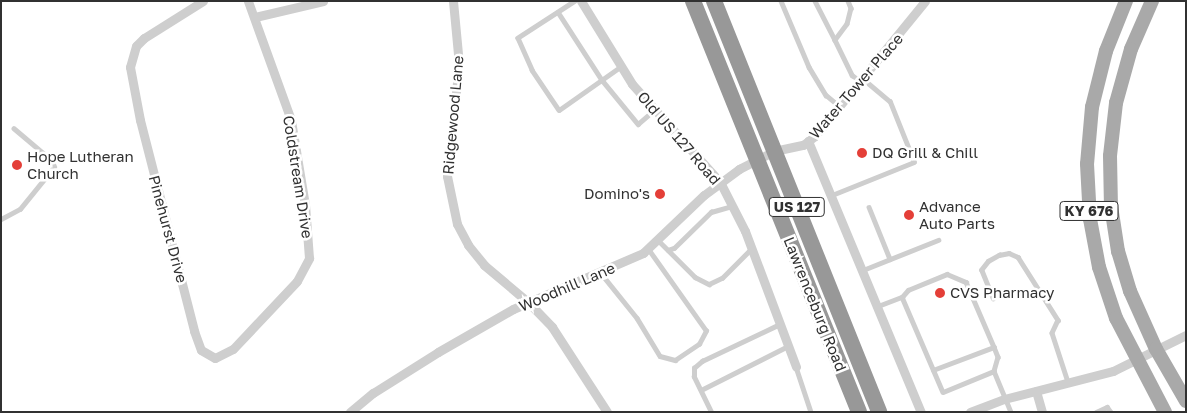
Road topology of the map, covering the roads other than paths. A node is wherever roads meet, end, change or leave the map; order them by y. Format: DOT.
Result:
graph roads {
  1 [pos="203,1"];
  2 [pos="248,1"];
  3 [pos="323,1"];
  4 [pos="453,1"];
  5 [pos="575,1"];
  6 [pos="581,1"];
  7 [pos="693,1"];
  8 [pos="714,1"];
  9 [pos="781,1"];
  10 [pos="815,1"];
  11 [pos="848,1"];
  12 [pos="925,1"];
  13 [pos="1126,1"];
  14 [pos="1152,1"];
  15 [pos="558,12"];
  16 [pos="255,17"];
  17 [pos="835,40"];
  18 [pos="620,67"];
  19 [pos="602,80"];
  20 [pos="862,80"];
  21 [pos="839,107"];
  22 [pos="654,110"];
  23 [pos="14,129"];
  24 [pos="808,141"];
  25 [pos="774,151"];
  26 [pos="756,159"];
  27 [pos="720,182"];
  28 [pos="832,195"];
  29 [pos="732,206"];
  30 [pos="869,207"];
  31 [pos="1,219"];
  32 [pos="938,240"];
  33 [pos="658,241"];
  34 [pos="648,249"];
  35 [pos="751,249"];
  36 [pos="668,250"];
  37 [pos="890,259"];
  38 [pos="306,270"];
  39 [pos="863,270"];
  40 [pos="600,272"];
  41 [pos="902,297"];
  42 [pos="993,299"];
  43 [pos="528,302"];
  44 [pos="878,306"];
  45 [pos="780,324"];
  46 [pos="1186,335"];
  47 [pos="788,346"];
  48 [pos="994,347"];
  49 [pos="1156,349"];
  50 [pos="1136,360"];
  51 [pos="796,366"];
  52 [pos="933,370"];
  53 [pos="994,370"];
  54 [pos="1068,383"];
  55 [pos="701,390"];
  56 [pos="1036,391"];
  57 [pos="1004,399"];
  58 [pos="1186,400"];
  59 [pos="603,410"];
  60 [pos="350,412"];
  61 [pos="712,412"];
  62 [pos="811,412"];
  63 [pos="859,412"];
  64 [pos="880,412"];
  65 [pos="921,412"];
  66 [pos="970,412"];
  67 [pos="1011,412"];
  68 [pos="1042,412"];
  69 [pos="1096,412"];
  70 [pos="1111,412"];
  71 [pos="1165,412"];
  1 -- 38 [label="street, Pinehurst Drive"];
  2 -- 16 [label="street, Coldstream Drive"];
  3 -- 16 [label="street"];
  4 -- 43 [label="street, Ridgewood Lane"];
  5 -- 15 [label="lane"];
  6 -- 18 [label="street, Old US 127 Road"];
  7 -- 26 [label="highway, Lawrenceburg Road / US 127"];
  8 -- 25 [label="highway, Lawrenceburg Road / US 127"];
  9 -- 21 [label="lane"];
  10 -- 17 [label="lane"];
  11 -- 17 [label="lane"];
  12 -- 20 [label="street, Water Tower Place"];
  13 -- 50 [label="main road, KY 676"];
  14 -- 49 [label="main road, KY 676"];
  15 -- 19 [label="lane"];
  15 -- 19 [label="lane"];
  16 -- 38 [label="street, Coldstream Drive"];
  17 -- 20 [label="lane"];
  18 -- 19 [label="lane"];
  18 -- 22 [label="street, Old US 127 Road"];
  19 -- 22 [label="lane"];
  20 -- 21 [label="street, Water Tower Place"];
  20 -- 28 [label="lane"];
  21 -- 24 [label="street, Water Tower Place"];
  22 -- 27 [label="street, Old US 127 Road"];
  23 -- 31 [label="lane"];
  24 -- 25 [label="street, Water Tower Place"];
  24 -- 28 [label="street"];
  25 -- 26 [label="street, Woodhill Lane"];
  25 -- 64 [label="highway, Lawrenceburg Road / US 127"];
  26 -- 27 [label="street, Woodhill Lane"];
  26 -- 63 [label="highway, Lawrenceburg Road / US 127"];
  27 -- 29 [label="street, Old US 127 Road"];
  27 -- 33 [label="street, Woodhill Lane"];
  28 -- 39 [label="street"];
  29 -- 35 [label="street, Old US 127 Road"];
  29 -- 36 [label="lane"];
  30 -- 37 [label="lane"];
  32 -- 37 [label="lane"];
  33 -- 34 [label="street, Woodhill Lane"];
  33 -- 36 [label="lane"];
  34 -- 40 [label="street, Woodhill Lane"];
  34 -- 40 [label="lane"];
  35 -- 36 [label="lane"];
  35 -- 45 [label="street, Old US 127 Road"];
  37 -- 39 [label="lane"];
  39 -- 44 [label="street"];
  40 -- 43 [label="street, Woodhill Lane"];
  41 -- 44 [label="lane"];
  41 -- 48 [label="lane"];
  41 -- 52 [label="lane"];
  42 -- 54 [label="lane"];
  43 -- 59 [label="street, Ridgewood Lane"];
  43 -- 60 [label="street, Woodhill Lane"];
  44 -- 65 [label="street"];
  45 -- 47 [label="street, Old US 127 Road"];
  45 -- 55 [label="lane"];
  46 -- 49 [label="street"];
  47 -- 51 [label="street, Old US 127 Road"];
  47 -- 55 [label="lane"];
  48 -- 52 [label="lane"];
  48 -- 53 [label="lane"];
  49 -- 50 [label="street"];
  49 -- 58 [label="main road, KY 676"];
  50 -- 54 [label="street"];
  50 -- 71 [label="main road, KY 676"];
  51 -- 62 [label="lane"];
  52 -- 53 [label="lane"];
  53 -- 57 [label="lane"];
  54 -- 56 [label="street"];
  55 -- 61 [label="lane"];
  56 -- 57 [label="street"];
  56 -- 68 [label="street"];
  57 -- 66 [label="street"];
  57 -- 67 [label="lane"];
  69 -- 70 [label="lane"];
}
